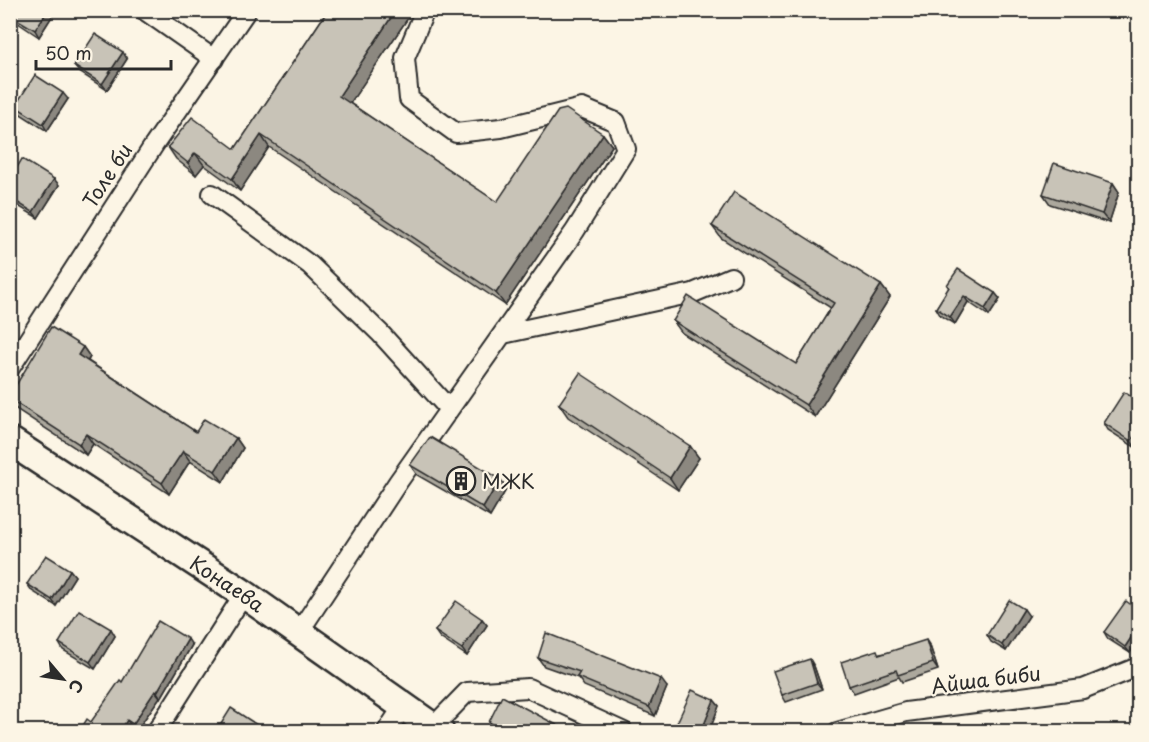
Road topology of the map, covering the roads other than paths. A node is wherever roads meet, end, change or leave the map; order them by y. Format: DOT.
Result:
graph roads {
  1 [pos="144,10"];
  2 [pos="247,10"];
  3 [pos="425,10"];
  4 [pos="214,59"];
  5 [pos="212,194"];
  6 [pos="730,278"];
  7 [pos="502,333"];
  8 [pos="10,368"];
  9 [pos="449,409"];
  10 [pos="10,441"];
  11 [pos="244,594"];
  12 [pos="299,632"];
  13 [pos="1138,667"];
  14 [pos="404,705"];
  15 [pos="436,729"];
  16 [pos="156,732"];
  17 [pos="386,732"];
  18 [pos="624,732"];
  19 [pos="837,732"];
  1 -- 4 [label="street"];
  2 -- 4 [label="street, Толе би"];
  3 -- 7 [label="street"];
  4 -- 8 [label="street, Толе би"];
  5 -- 9 [label="street"];
  6 -- 7 [label="street"];
  7 -- 9 [label="street"];
  9 -- 12 [label="street"];
  10 -- 11 [label="main road, Конаева"];
  11 -- 12 [label="main road, Конаева"];
  11 -- 16 [label="street"];
  12 -- 14 [label="main road, Конаева"];
  13 -- 19 [label="street, Айша биби"];
  14 -- 15 [label="main road, Конаева"];
  14 -- 17 [label="street"];
  15 -- 18 [label="street"];
}
